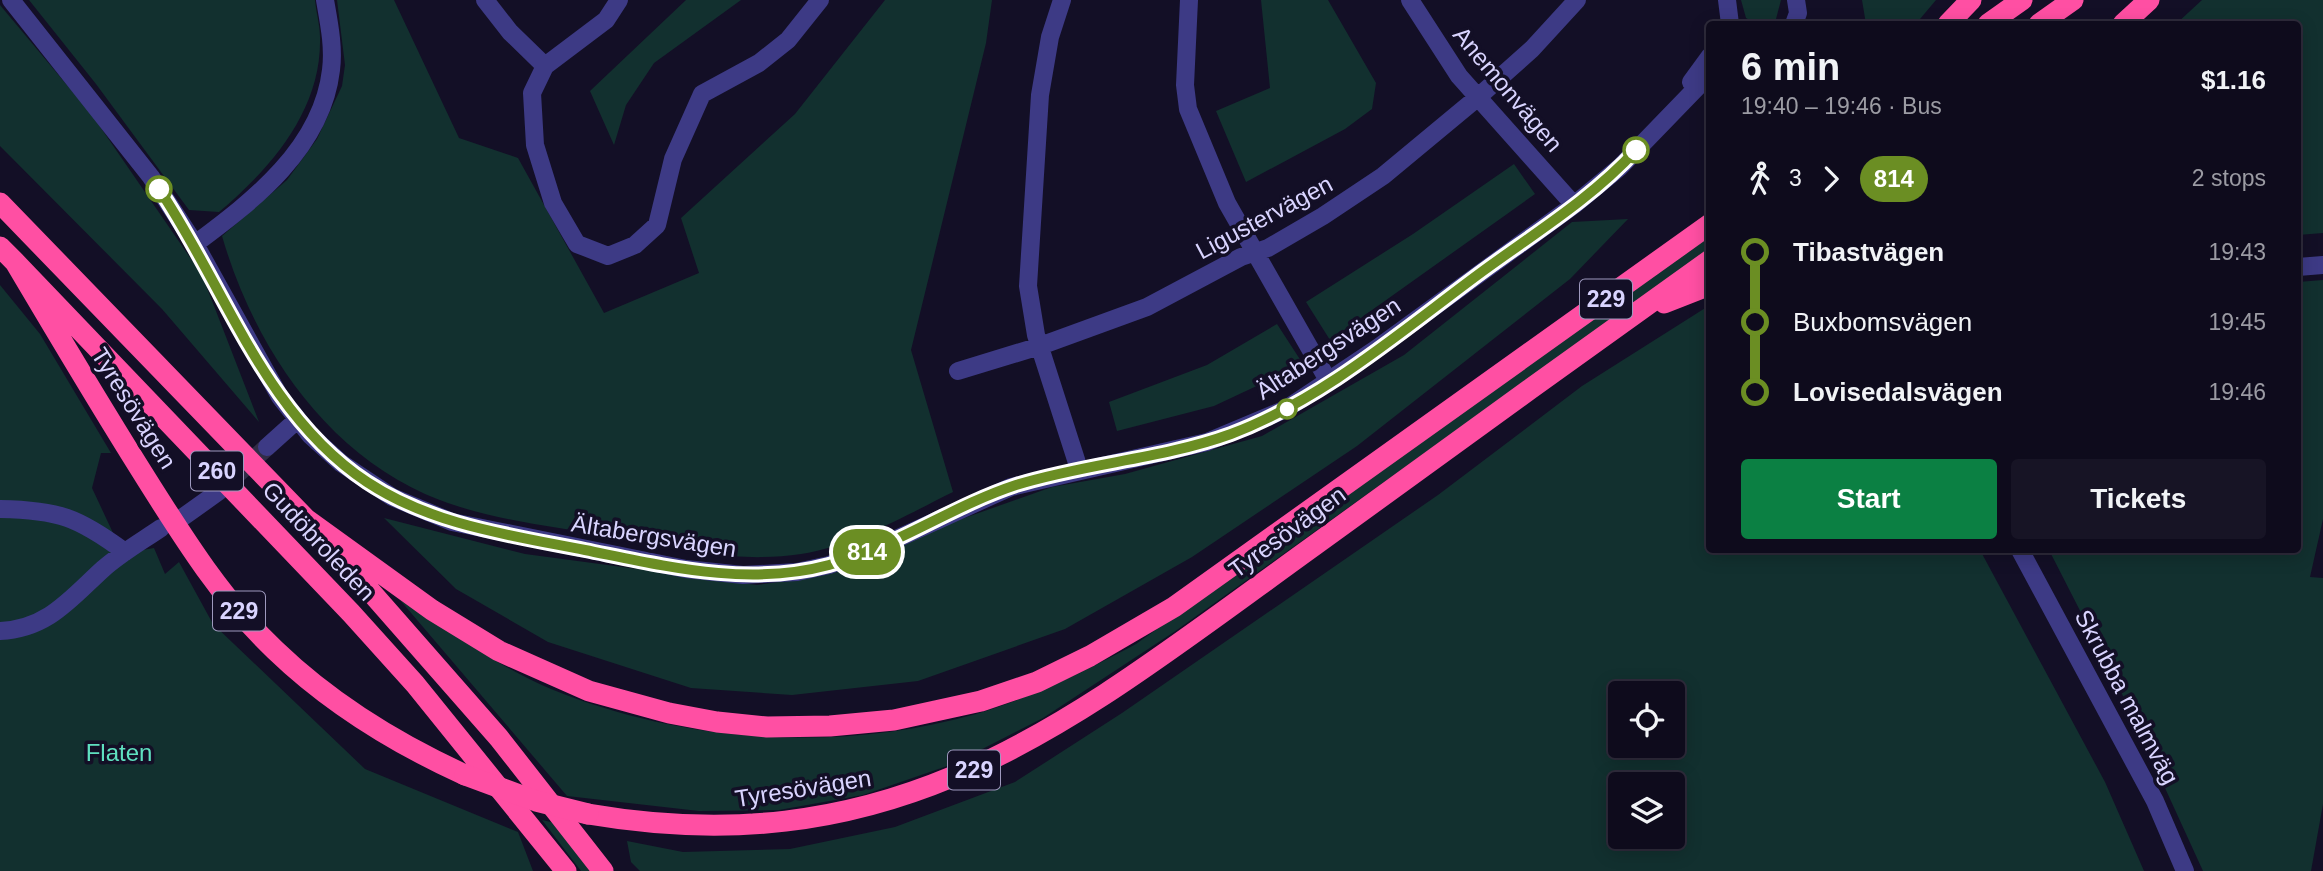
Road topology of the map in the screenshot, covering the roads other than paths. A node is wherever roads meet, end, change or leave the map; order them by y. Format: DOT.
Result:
graph roads {
  1 [pos="11,0"];
  2 [pos="325,0"];
  3 [pos="485,0"];
  4 [pos="619,0"];
  5 [pos="820,0"];
  6 [pos="1062,0"];
  7 [pos="1189,0"];
  8 [pos="1410,0"];
  9 [pos="1577,0"];
  10 [pos="1971,0"];
  11 [pos="2022,0"];
  12 [pos="2073,0"];
  13 [pos="2149,0"];
  14 [pos="1951,21"];
  15 [pos="1991,21"];
  16 [pos="2043,21"];
  17 [pos="2126,21"];
  18 [pos="1706,62"];
  19 [pos="545,66"];
  20 [pos="1706,78"];
  21 [pos="1478,98"];
  22 [pos="1669,114"];
  23 [pos="0,203"];
  24 [pos="1574,205"];
  25 [pos="1706,227"];
  26 [pos="195,244"];
  27 [pos="0,247"];
  28 [pos="1255,253"];
  29 [pos="15,262"];
  30 [pos="1706,263"];
  31 [pos="2323,265"];
  32 [pos="2301,267"];
  33 [pos="1706,287"];
  34 [pos="1629,318"];
  35 [pos="1040,346"];
  36 [pos="958,371"];
  37 [pos="1329,382"];
  38 [pos="297,419"];
  39 [pos="267,447"];
  40 [pos="1079,469"];
  41 [pos="218,492"];
  42 [pos="0,509"];
  43 [pos="183,517"];
  44 [pos="306,519"];
  45 [pos="161,528"];
  46 [pos="125,552"];
  47 [pos="2022,553"];
  48 [pos="0,631"];
  49 [pos="566,871"];
  50 [pos="603,871"];
  51 [pos="2185,871"];
  1 -- 26 [label="street, Ältabergsvägen"];
  2 -- 26 [label="street"];
  3 -- 19 [label="street"];
  4 -- 19 [label="street"];
  5 -- 19 [label="street"];
  6 -- 35 [label="street"];
  7 -- 28 [label="street"];
  8 -- 21 [label="street, Anemonvägen"];
  9 -- 21 [label="street, Ligustervägen"];
  10 -- 14 [label="highway"];
  11 -- 15 [label="highway"];
  12 -- 16 [label="highway"];
  13 -- 17 [label="highway"];
  18 -- 22 [label="street, Ältabergsvägen"];
  20 -- 22 [label="street, Ältabergsvägen"];
  21 -- 24 [label="street, Anemonvägen"];
  21 -- 28 [label="street, Ligustervägen"];
  22 -- 24 [label="street, Ältabergsvägen"];
  23 -- 44 [label="highway, Tyresövägen / 229"];
  24 -- 37 [label="street, Ältabergsvägen"];
  25 -- 44 [label="highway, Tyresövägen / 229"];
  26 -- 38 [label="street, Ältabergsvägen"];
  27 -- 29 [label="highway, Tyresövägen / 229"];
  28 -- 35 [label="street, Ligustervägen"];
  28 -- 37 [label="street"];
  29 -- 34 [label="highway, Tyresövägen / 229, bridge"];
  29 -- 49 [label="highway, Gudöbroleden / 260"];
  30 -- 34 [label="highway, Tyresövägen / 229"];
  31 -- 32 [label="street"];
  33 -- 34 [label="highway"];
  35 -- 36 [label="street, Ligustervägen"];
  35 -- 40 [label="street"];
  37 -- 40 [label="street, Ältabergsvägen"];
  38 -- 39 [label="street"];
  38 -- 40 [label="street, Ältabergsvägen"];
  41 -- 43 [label="street"];
  42 -- 46 [label="street"];
  44 -- 50 [label="highway, Gudöbroleden"];
  45 -- 46 [label="street"];
  46 -- 48 [label="street"];
  47 -- 51 [label="street, Skrubba malmväg"];
}
